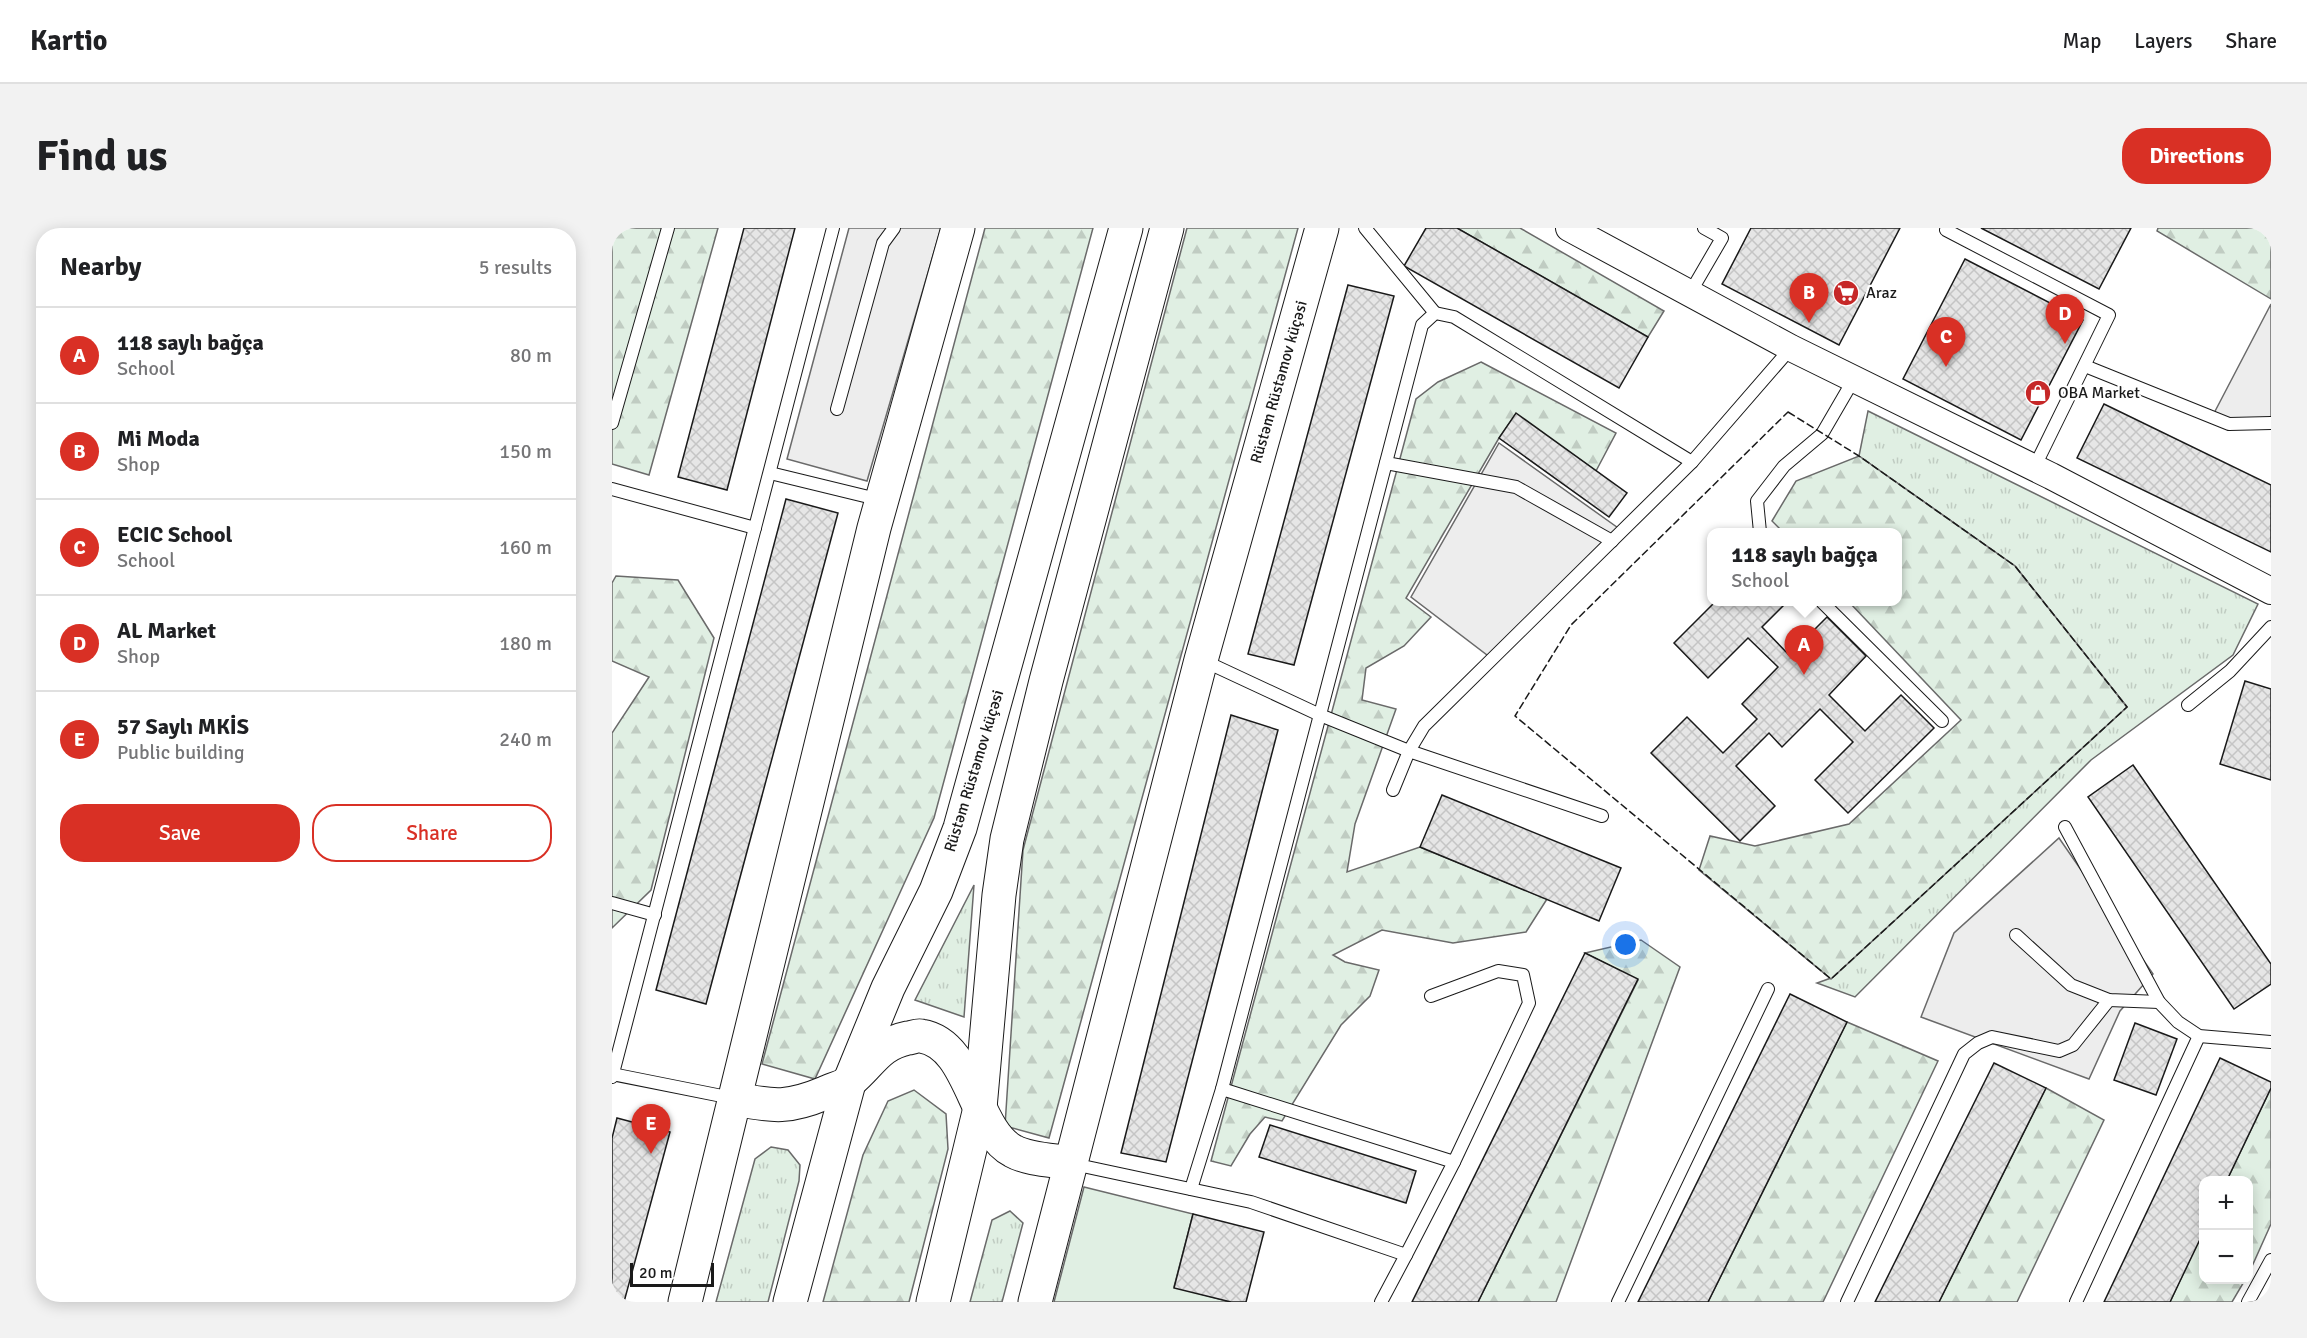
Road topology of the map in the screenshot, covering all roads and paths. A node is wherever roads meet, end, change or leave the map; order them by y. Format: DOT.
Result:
graph roads {
  1 [pos="668,228"];
  2 [pos="833,228"];
  3 [pos="894,228"];
  4 [pos="958,228"];
  5 [pos="1126,228"];
  6 [pos="1167,228"];
  7 [pos="1322,228"];
  8 [pos="1365,228"];
  9 [pos="1569,228"];
  10 [pos="1704,228"];
  11 [pos="1946,230"];
  12 [pos="1690,293"];
  13 [pos="1435,312"];
  14 [pos="1791,348"];
  15 [pos="2085,366"];
  16 [pos="1854,380"];
  17 [pos="837,409"];
  18 [pos="612,423"];
  19 [pos="2271,423"];
  20 [pos="1692,462"];
  21 [pos="1386,463"];
  22 [pos="2034,468"];
  23 [pos="770,473"];
  24 [pos="612,489"];
  25 [pos="882,501"];
  26 [pos="756,528"];
  27 [pos="1760,528"];
  28 [pos="1612,541"];
  29 [pos="2271,591"];
  30 [pos="1826,606"];
  31 [pos="2271,627"];
  32 [pos="1201,660"];
  33 [pos="2188,705"];
  34 [pos="1320,715"];
  35 [pos="1942,721"];
  36 [pos="1408,751"];
  37 [pos="1393,790"];
  38 [pos="1602,816"];
  39 [pos="2065,827"];
  40 [pos="612,903"];
  41 [pos="655,915"];
  42 [pos="2016,935"];
  43 [pos="1768,989"];
  44 [pos="1431,996"];
  45 [pos="2109,1000"];
  46 [pos="2159,1002"];
  47 [pos="2199,1035"];
  48 [pos="2271,1042"];
  49 [pos="612,1075"];
  50 [pos="849,1083"];
  51 [pos="1222,1089"];
  52 [pos="736,1099"];
  53 [pos="980,1108"];
  54 [pos="1454,1162"];
  55 [pos="1071,1163"];
  56 [pos="1191,1189"];
  57 [pos="1406,1255"];
  58 [pos="2271,1260"];
  59 [pos="686,1302"];
  60 [pos="790,1302"];
  61 [pos="933,1302"];
  62 [pos="1035,1302"];
  63 [pos="1381,1302"];
  64 [pos="1618,1302"];
  65 [pos="1847,1302"];
  66 [pos="2076,1302"];
  67 [pos="2248,1302"];
  1 -- 18 [label="lane"];
  2 -- 23 [label="lane"];
  3 -- 17 [label="lane"];
  4 -- 25 [label="street"];
  5 -- 50 [label="street, Rüstəm Rüstəmov küçəsi"];
  6 -- 53 [label="street"];
  7 -- 32 [label="street, Rüstəm Rüstəmov küçəsi"];
  8 -- 13 [label="lane"];
  9 -- 12 [label="street"];
  10 -- 12 [label="lane"];
  11 -- 15 [label="lane"];
  12 -- 14 [label="street"];
  13 -- 20 [label="lane"];
  13 -- 21 [label="lane"];
  14 -- 16 [label="street"];
  14 -- 20 [label="lane"];
  15 -- 19 [label="lane"];
  15 -- 22 [label="lane"];
  16 -- 22 [label="street"];
  16 -- 27 [label="lane"];
  20 -- 28 [label="lane"];
  21 -- 28 [label="lane"];
  21 -- 34 [label="lane"];
  22 -- 29 [label="street"];
  23 -- 25 [label="lane"];
  23 -- 26 [label="lane"];
  24 -- 26 [label="lane"];
  25 -- 52 [label="street"];
  26 -- 41 [label="lane"];
  28 -- 36 [label="lane"];
  30 -- 35 [label="lane"];
  31 -- 33 [label="lane"];
  32 -- 34 [label="lane"];
  32 -- 55 [label="street, Rüstəm Rüstəmov küçəsi"];
  34 -- 36 [label="lane"];
  34 -- 51 [label="lane"];
  36 -- 37 [label="lane"];
  36 -- 38 [label="lane"];
  39 -- 46 [label="lane"];
  40 -- 41 [label="lane"];
  41 -- 49 [label="lane"];
  42 -- 45 [label="lane"];
  43 -- 64 [label="lane"];
  44 -- 54 [label="lane"];
  45 -- 46 [label="lane"];
  45 -- 65 [label="lane"];
  46 -- 47 [label="lane"];
  47 -- 48 [label="lane"];
  47 -- 66 [label="lane"];
  49 -- 52 [label="lane"];
  50 -- 52 [label="street"];
  50 -- 53 [label="street"];
  50 -- 60 [label="street, Rüstəm Rüstəmov küçəsi"];
  51 -- 54 [label="lane"];
  51 -- 56 [label="lane"];
  52 -- 59 [label="street"];
  53 -- 55 [label="street"];
  53 -- 61 [label="street"];
  54 -- 57 [label="lane"];
  55 -- 56 [label="lane"];
  55 -- 62 [label="street, Rüstəm Rüstəmov küçəsi"];
  56 -- 57 [label="lane"];
  57 -- 63 [label="lane"];
  58 -- 67 [label="lane"];
}
